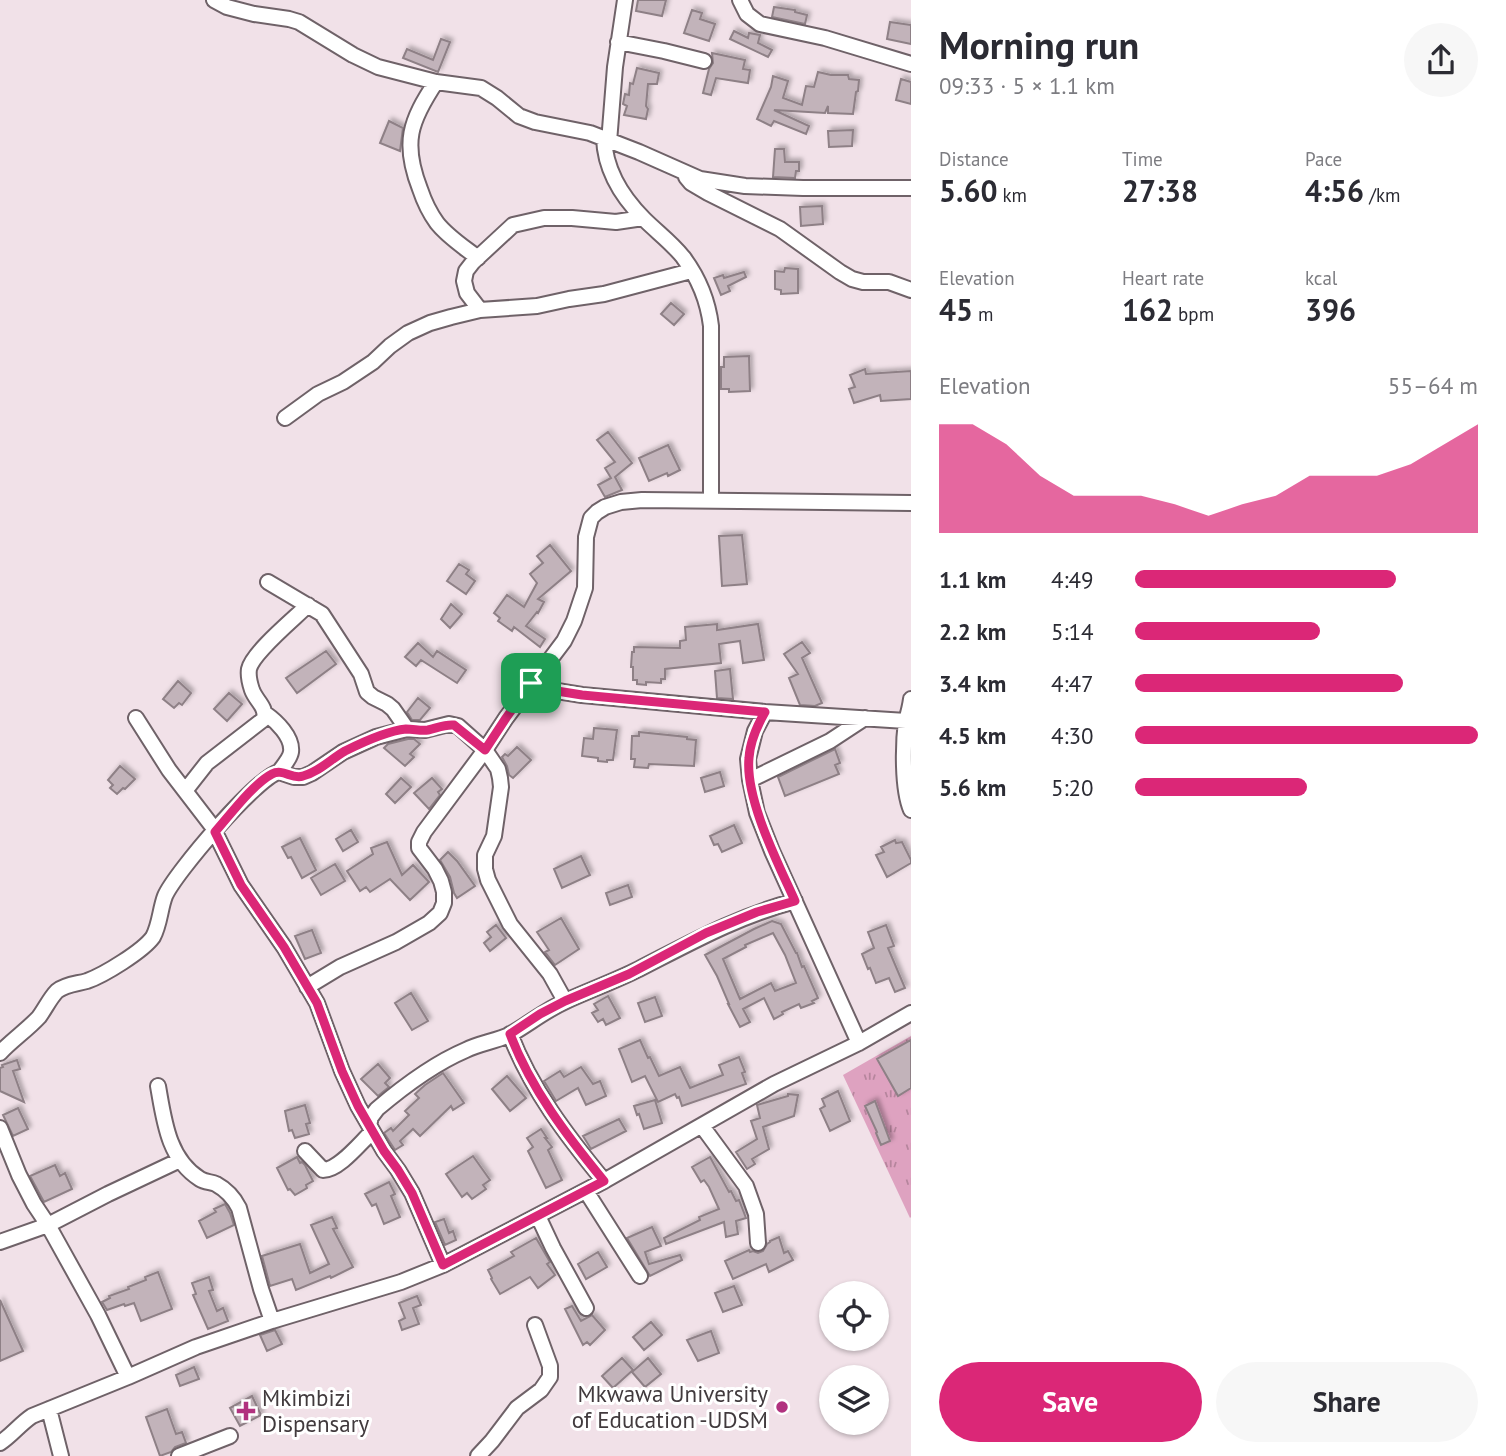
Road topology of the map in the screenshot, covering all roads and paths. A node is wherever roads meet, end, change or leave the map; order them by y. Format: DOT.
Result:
graph roads {
  1 [pos="214,0"];
  2 [pos="625,0"];
  3 [pos="740,0"];
  4 [pos="618,42"];
  5 [pos="704,61"];
  6 [pos="911,64"];
  7 [pos="436,82"];
  8 [pos="606,140"];
  9 [pos="680,171"];
  10 [pos="911,188"];
  11 [pos="643,218"];
  12 [pos="478,258"];
  13 [pos="691,271"];
  14 [pos="911,290"];
  15 [pos="480,310"];
  16 [pos="285,418"];
  17 [pos="711,502"];
  18 [pos="911,503"];
  19 [pos="268,582"];
  20 [pos="309,605"];
  21 [pos="531,683"];
  22 [pos="911,699"];
  23 [pos="765,712"];
  24 [pos="266,714"];
  25 [pos="136,718"];
  26 [pos="865,718"];
  27 [pos="906,722"];
  28 [pos="407,729"];
  29 [pos="485,750"];
  30 [pos="279,772"];
  31 [pos="750,780"];
  32 [pos="185,791"];
  33 [pos="911,810"];
  34 [pos="215,832"];
  35 [pos="795,901"];
  36 [pos="307,988"];
  37 [pos="565,1001"];
  38 [pos="911,1013"];
  39 [pos="510,1034"];
  40 [pos="859,1043"];
  41 [pos="0,1053"];
  42 [pos="158,1086"];
  43 [pos="702,1126"];
  44 [pos="0,1128"];
  45 [pos="370,1128"];
  46 [pos="305,1151"];
  47 [pos="180,1160"];
  48 [pos="604,1181"];
  49 [pos="586,1191"];
  50 [pos="538,1216"];
  51 [pos="48,1225"];
  52 [pos="0,1242"];
  53 [pos="758,1242"];
  54 [pos="443,1265"];
  55 [pos="640,1276"];
  56 [pos="586,1308"];
  57 [pos="272,1321"];
  58 [pos="535,1325"];
  59 [pos="128,1377"];
  60 [pos="49,1409"];
  61 [pos="230,1436"];
  62 [pos="0,1443"];
  63 [pos="61,1456"];
  64 [pos="179,1456"];
  65 [pos="478,1456"];
  1 -- 7 [label="street"];
  2 -- 4 [label="street"];
  3 -- 6 [label="street"];
  4 -- 5 [label="street"];
  4 -- 8 [label="street"];
  7 -- 8 [label="street"];
  7 -- 12 [label="street"];
  8 -- 9 [label="street"];
  8 -- 11 [label="street"];
  9 -- 10 [label="street"];
  9 -- 14 [label="street"];
  11 -- 12 [label="street"];
  11 -- 13 [label="street"];
  12 -- 15 [label="street"];
  13 -- 15 [label="street"];
  13 -- 17 [label="street"];
  15 -- 16 [label="street"];
  17 -- 18 [label="street"];
  17 -- 21 [label="street"];
  19 -- 20 [label="street"];
  20 -- 24 [label="street"];
  20 -- 28 [label="street"];
  21 -- 23 [label="street"];
  21 -- 29 [label="street"];
  22 -- 27 [label="street"];
  23 -- 26 [label="street"];
  23 -- 31 [label="street"];
  24 -- 30 [label="street"];
  24 -- 32 [label="street"];
  25 -- 32 [label="street"];
  26 -- 27 [label="street"];
  26 -- 31 [label="street"];
  27 -- 33 [label="street"];
  28 -- 29 [label="street"];
  28 -- 30 [label="street"];
  29 -- 36 [label="street"];
  29 -- 37 [label="street"];
  30 -- 34 [label="street"];
  31 -- 35 [label="street"];
  32 -- 34 [label="street"];
  34 -- 36 [label="street"];
  34 -- 41 [label="street"];
  35 -- 37 [label="street"];
  35 -- 40 [label="street"];
  36 -- 45 [label="street"];
  37 -- 39 [label="street"];
  38 -- 40 [label="street"];
  39 -- 45 [label="street"];
  39 -- 48 [label="street"];
  40 -- 43 [label="street"];
  42 -- 47 [label="street"];
  43 -- 48 [label="street"];
  43 -- 53 [label="street"];
  44 -- 51 [label="street"];
  45 -- 46 [label="street"];
  45 -- 54 [label="street"];
  47 -- 51 [label="street"];
  47 -- 57 [label="street"];
  48 -- 49 [label="street"];
  49 -- 50 [label="street"];
  49 -- 55 [label="street"];
  50 -- 54 [label="street"];
  50 -- 56 [label="street"];
  51 -- 52 [label="street"];
  51 -- 59 [label="street"];
  54 -- 57 [label="street"];
  57 -- 59 [label="street"];
  58 -- 65 [label="street"];
  59 -- 60 [label="street"];
  60 -- 62 [label="street"];
  60 -- 63 [label="street"];
  61 -- 64 [label="street"];
}
